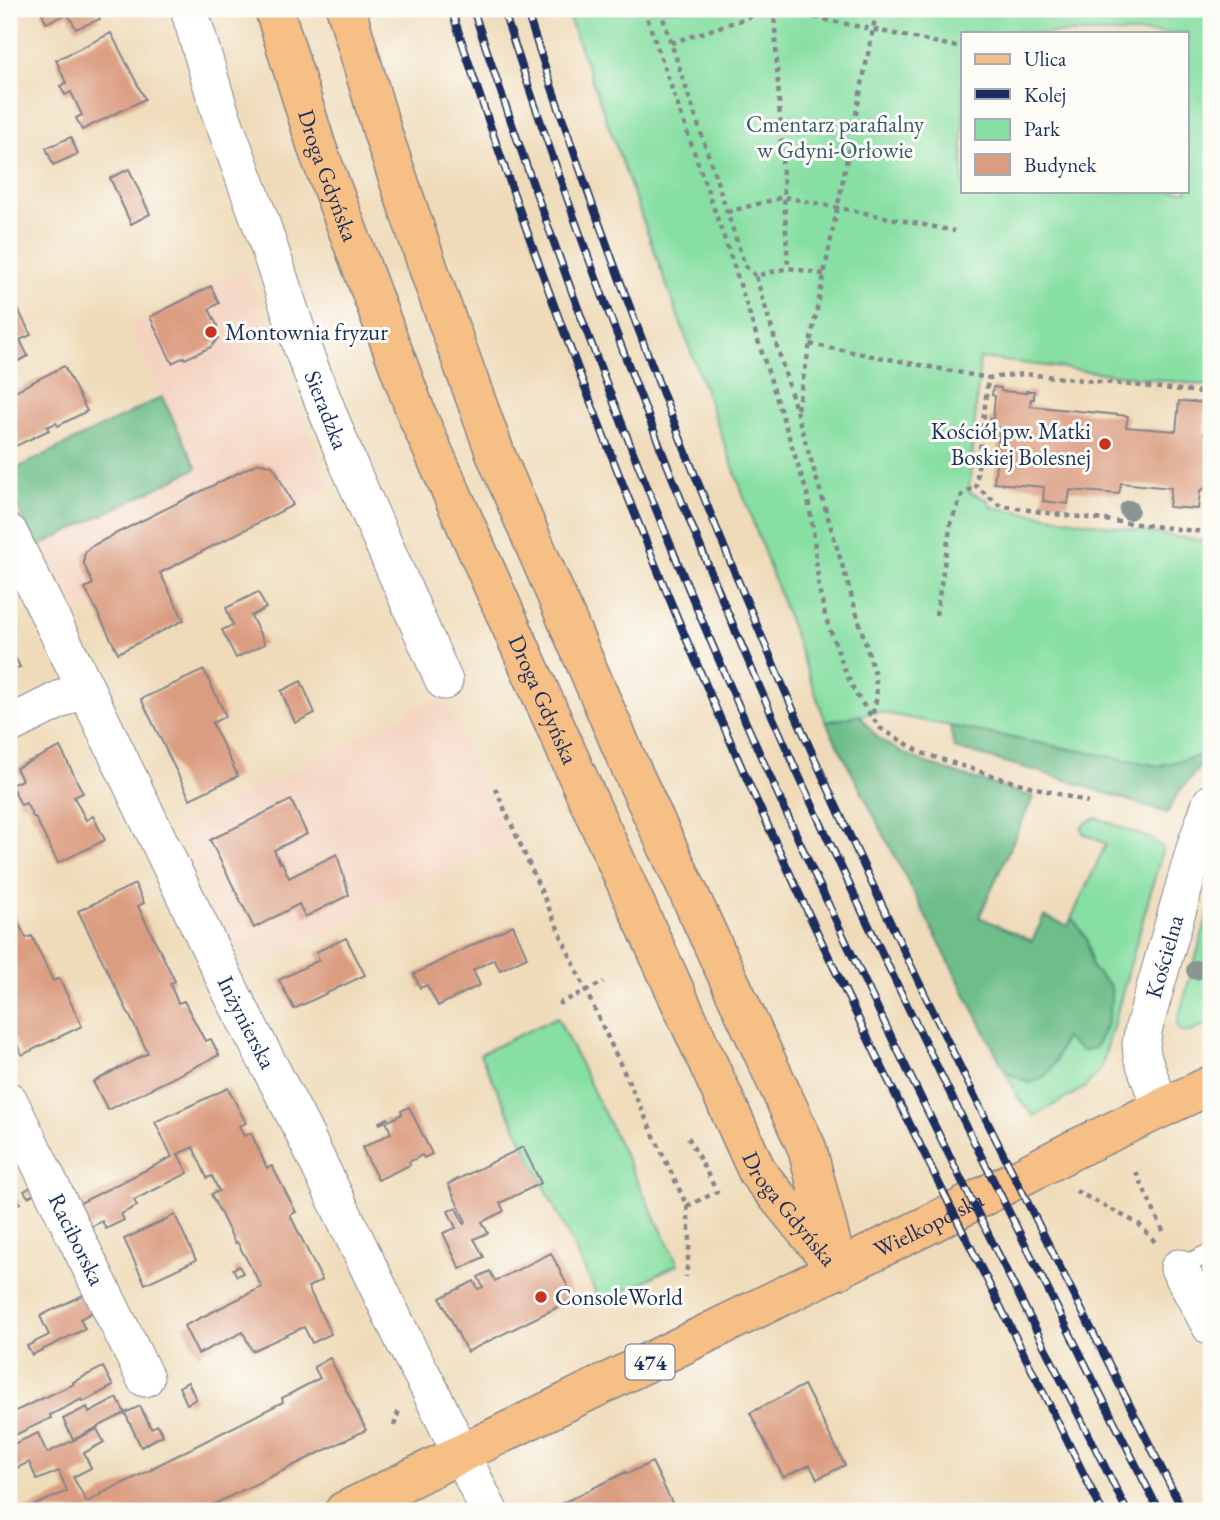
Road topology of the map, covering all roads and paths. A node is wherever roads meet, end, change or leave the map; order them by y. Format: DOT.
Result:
graph roads {
  1 [pos="188,9"];
  2 [pos="274,9"];
  3 [pos="346,9"];
  4 [pos="644,9"];
  5 [pos="660,9"];
  6 [pos="774,9"];
  7 [pos="877,9"];
  8 [pos="873,29"];
  9 [pos="671,43"];
  10 [pos="961,48"];
  11 [pos="784,197"];
  12 [pos="837,207"];
  13 [pos="727,212"];
  14 [pos="955,231"];
  15 [pos="788,268"];
  16 [pos="824,274"];
  17 [pos="756,276"];
  18 [pos="810,344"];
  19 [pos="988,378"];
  20 [pos="1211,393"];
  21 [pos="796,412"];
  22 [pos="976,486"];
  23 [pos="9,533"];
  24 [pos="1211,533"];
  25 [pos="936,615"];
  26 [pos="444,681"];
  27 [pos="85,687"];
  28 [pos="872,717"];
  29 [pos="9,725"];
  30 [pos="495,788"];
  31 [pos="1088,802"];
  32 [pos="1211,803"];
  33 [pos="604,982"];
  34 [pos="586,991"];
  35 [pos="558,1004"];
  36 [pos="1211,1085"];
  37 [pos="9,1101"];
  38 [pos="1161,1109"];
  39 [pos="688,1137"];
  40 [pos="1136,1172"];
  41 [pos="1076,1191"];
  42 [pos="687,1206"];
  43 [pos="1195,1260"];
  44 [pos="838,1270"];
  45 [pos="686,1277"];
  46 [pos="1211,1327"];
  47 [pos="145,1378"];
  48 [pos="461,1454"];
  49 [pos="344,1511"];
  50 [pos="489,1511"];
  1 -- 26 [label="street, Sieradzka"];
  2 -- 44 [label="main road, Droga Gdyńska"];
  3 -- 44 [label="main road, Droga Gdyńska"];
  4 -- 28 [label="path"];
  5 -- 9 [label="path"];
  6 -- 8 [label="path"];
  6 -- 9 [label="path"];
  6 -- 11 [label="path"];
  7 -- 8 [label="path"];
  8 -- 10 [label="path"];
  8 -- 12 [label="path"];
  9 -- 13 [label="path"];
  11 -- 12 [label="path"];
  11 -- 13 [label="path"];
  11 -- 15 [label="path"];
  12 -- 14 [label="path"];
  12 -- 16 [label="path"];
  13 -- 17 [label="path"];
  15 -- 16 [label="path"];
  15 -- 17 [label="path"];
  16 -- 18 [label="path"];
  17 -- 21 [label="path"];
  18 -- 19 [label="path"];
  18 -- 21 [label="path"];
  19 -- 20 [label="path"];
  19 -- 22 [label="path"];
  21 -- 28 [label="path"];
  22 -- 24 [label="path"];
  22 -- 25 [label="path"];
  23 -- 27 [label="street, Inżynierska"];
  27 -- 29 [label="street"];
  27 -- 48 [label="street, Inżynierska"];
  28 -- 31 [label="path"];
  30 -- 34 [label="path"];
  32 -- 38 [label="street, Kościelna"];
  33 -- 34 [label="path"];
  34 -- 35 [label="path"];
  34 -- 42 [label="path"];
  36 -- 38 [label="main road, Wielkopolska / 474"];
  37 -- 47 [label="street, Raciborska"];
  38 -- 44 [label="main road, Wielkopolska / 474"];
  39 -- 42 [label="path"];
  40 -- 43 [label="path"];
  41 -- 43 [label="path"];
  42 -- 45 [label="path"];
  43 -- 46 [label="street"];
  44 -- 48 [label="main road, Wielkopolska / 474"];
  48 -- 49 [label="main road, Wielkopolska / 474"];
  48 -- 50 [label="street, Inżynierska"];
}
